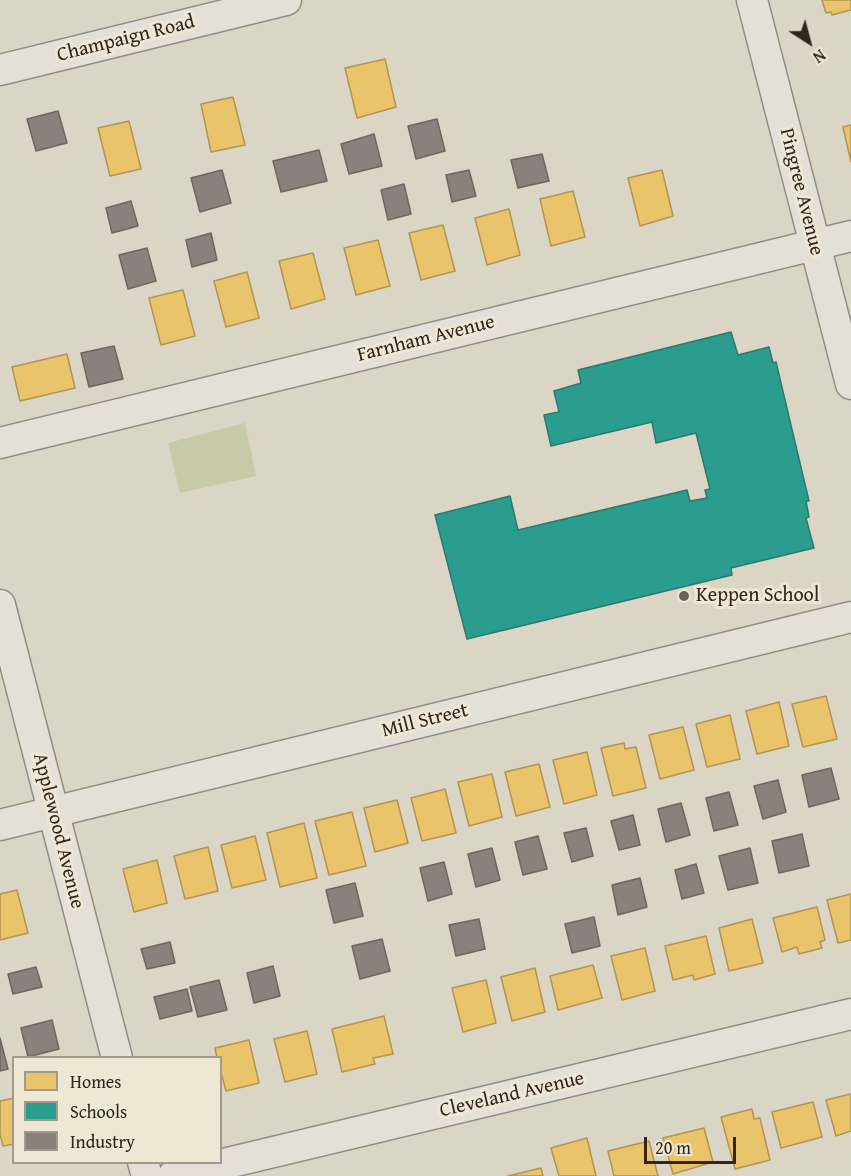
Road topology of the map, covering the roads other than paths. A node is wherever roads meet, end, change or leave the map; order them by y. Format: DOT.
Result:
graph roads {
  1 [pos="286,0"];
  2 [pos="752,0"];
  3 [pos="0,70"];
  4 [pos="851,236"];
  5 [pos="815,244"];
  6 [pos="851,384"];
  7 [pos="0,443"];
  8 [pos="0,606"];
  9 [pos="851,617"];
  10 [pos="54,812"];
  11 [pos="0,825"];
  12 [pos="851,1014"];
  13 [pos="116,1056"];
  14 [pos="173,1176"];
  1 -- 3 [label="street, Champaign Road"];
  2 -- 5 [label="street, Pingree Avenue"];
  4 -- 5 [label="street, Farnham Avenue"];
  5 -- 6 [label="street, Pingree Avenue"];
  5 -- 7 [label="street, Farnham Avenue"];
  8 -- 10 [label="street, Applewood Avenue"];
  9 -- 10 [label="street, Mill Street"];
  10 -- 11 [label="street, Mill Street"];
  10 -- 13 [label="street, Applewood Avenue"];
  12 -- 14 [label="street, Cleveland Avenue"];
}
